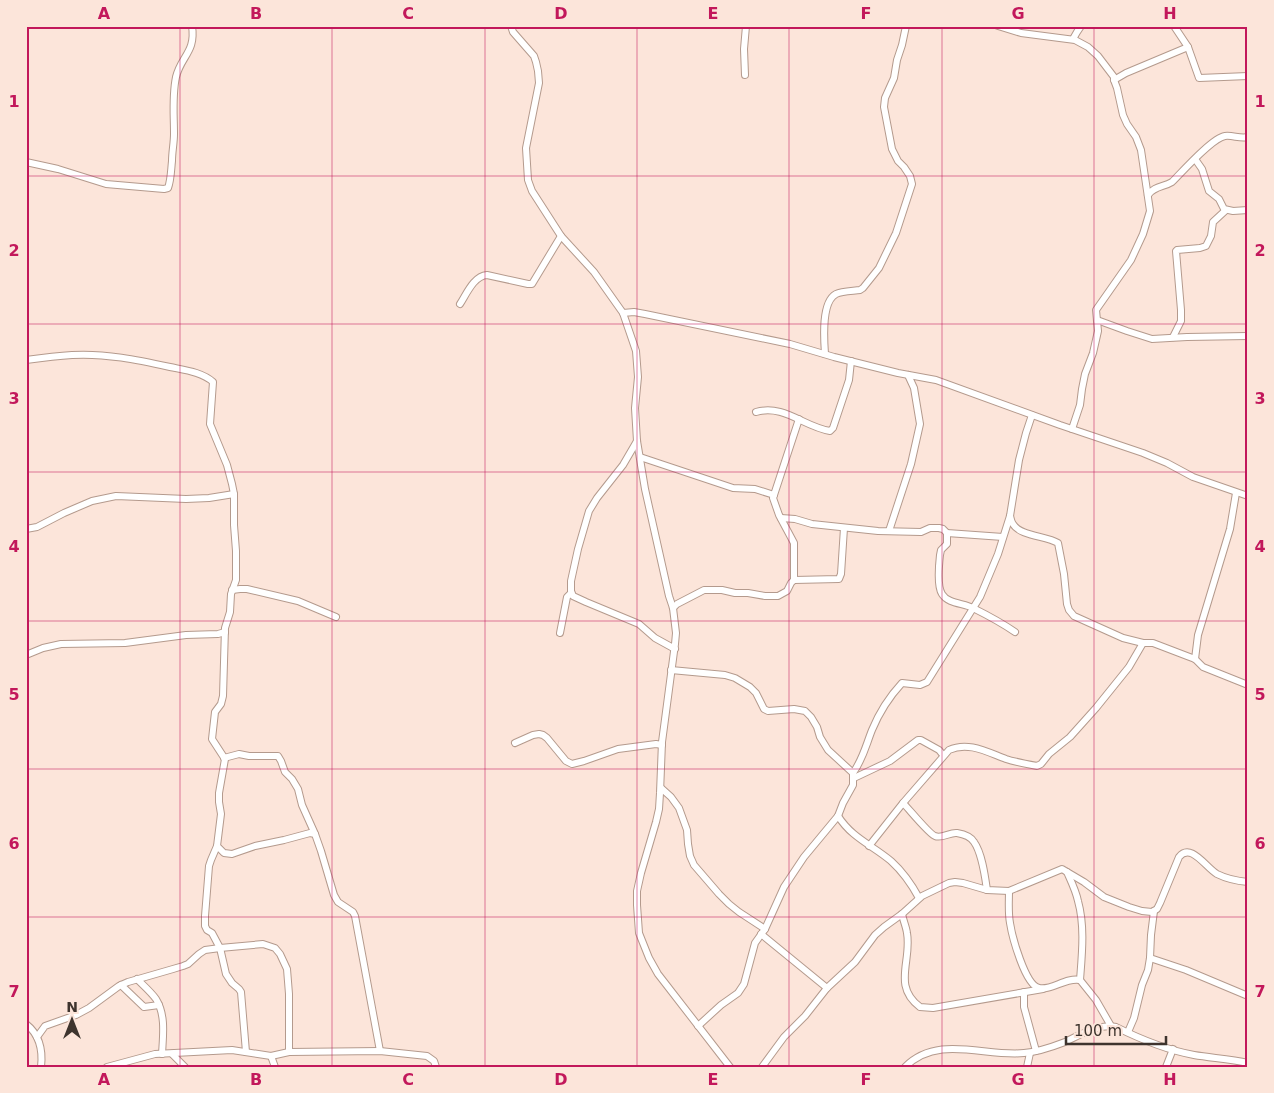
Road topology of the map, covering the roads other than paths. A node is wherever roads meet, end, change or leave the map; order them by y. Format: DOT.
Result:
graph roads {
  1 [pos="192,26"];
  2 [pos="511,26"];
  3 [pos="746,26"];
  4 [pos="906,26"];
  5 [pos="998,26"];
  6 [pos="1081,26"];
  7 [pos="1174,26"];
  8 [pos="1073,39"];
  9 [pos="1188,48"];
  10 [pos="745,75"];
  11 [pos="1248,76"];
  12 [pos="1114,80"];
  13 [pos="1248,137"];
  14 [pos="1195,159"];
  15 [pos="26,162"];
  16 [pos="1148,195"];
  17 [pos="1226,210"];
  18 [pos="1248,210"];
  19 [pos="561,236"];
  20 [pos="460,304"];
  21 [pos="623,313"];
  22 [pos="1097,320"];
  23 [pos="1248,336"];
  24 [pos="1173,338"];
  25 [pos="825,354"];
  26 [pos="26,360"];
  27 [pos="851,361"];
  28 [pos="908,375"];
  29 [pos="756,412"];
  30 [pos="1032,415"];
  31 [pos="799,420"];
  32 [pos="1072,429"];
  33 [pos="637,441"];
  34 [pos="640,457"];
  35 [pos="1236,493"];
  36 [pos="234,494"];
  37 [pos="774,495"];
  38 [pos="1248,496"];
  39 [pos="1010,516"];
  40 [pos="781,518"];
  41 [pos="844,528"];
  42 [pos="26,529"];
  43 [pos="889,531"];
  44 [pos="947,533"];
  45 [pos="1003,537"];
  46 [pos="794,580"];
  47 [pos="232,590"];
  48 [pos="571,593"];
  49 [pos="673,608"];
  50 [pos="973,608"];
  51 [pos="336,617"];
  52 [pos="225,632"];
  53 [pos="1014,632"];
  54 [pos="560,633"];
  55 [pos="1143,643"];
  56 [pos="675,649"];
  57 [pos="26,655"];
  58 [pos="1195,660"];
  59 [pos="671,670"];
  60 [pos="1248,685"];
  61 [pos="515,743"];
  62 [pos="662,745"];
  63 [pos="943,755"];
  64 [pos="224,758"];
  65 [pos="854,775"];
  66 [pos="661,788"];
  67 [pos="903,803"];
  68 [pos="838,816"];
  69 [pos="315,834"];
  70 [pos="217,846"];
  71 [pos="869,846"];
  72 [pos="1066,872"];
  73 [pos="1248,882"];
  74 [pos="988,890"];
  75 [pos="1009,892"];
  76 [pos="920,898"];
  77 [pos="1154,911"];
  78 [pos="902,914"];
  79 [pos="763,932"];
  80 [pos="220,948"];
  81 [pos="1150,958"];
  82 [pos="137,979"];
  83 [pos="1080,980"];
  84 [pos="121,985"];
  85 [pos="827,988"];
  86 [pos="1043,988"];
  87 [pos="1024,992"];
  88 [pos="1248,996"];
  89 [pos="159,1005"];
  90 [pos="26,1024"];
  91 [pos="698,1026"];
  92 [pos="1110,1026"];
  93 [pos="1128,1032"];
  94 [pos="37,1037"];
  95 [pos="1174,1049"];
  96 [pos="380,1051"];
  97 [pos="246,1052"];
  98 [pos="289,1052"];
  99 [pos="1033,1052"];
  100 [pos="162,1054"];
  101 [pos="172,1054"];
  102 [pos="271,1056"];
  103 [pos="1248,1063"];
  104 [pos="41,1067"];
  105 [pos="107,1067"];
  106 [pos="185,1067"];
  107 [pos="275,1067"];
  108 [pos="436,1067"];
  109 [pos="730,1067"];
  110 [pos="762,1067"];
  111 [pos="905,1067"];
  112 [pos="1026,1067"];
  113 [pos="1166,1067"];
  1 -- 15 [label="street"];
  2 -- 19 [label="street"];
  3 -- 10 [label="street"];
  4 -- 25 [label="street"];
  5 -- 8 [label="street"];
  6 -- 8 [label="street"];
  7 -- 9 [label="street"];
  8 -- 12 [label="street"];
  9 -- 11 [label="street"];
  9 -- 12 [label="street"];
  12 -- 16 [label="street"];
  13 -- 14 [label="street"];
  14 -- 16 [label="street"];
  14 -- 17 [label="street"];
  16 -- 22 [label="street"];
  17 -- 18 [label="street"];
  17 -- 24 [label="street"];
  19 -- 20 [label="street"];
  19 -- 21 [label="street"];
  21 -- 25 [label="street"];
  21 -- 33 [label="street"];
  22 -- 24 [label="street"];
  22 -- 32 [label="street"];
  23 -- 24 [label="street"];
  25 -- 27 [label="street"];
  26 -- 36 [label="street"];
  27 -- 28 [label="street"];
  27 -- 31 [label="street"];
  28 -- 30 [label="street"];
  28 -- 43 [label="street"];
  29 -- 31 [label="street"];
  30 -- 32 [label="street"];
  30 -- 39 [label="street"];
  31 -- 37 [label="street"];
  32 -- 35 [label="street"];
  33 -- 34 [label="street"];
  33 -- 48 [label="street"];
  34 -- 37 [label="street"];
  34 -- 49 [label="street"];
  35 -- 38 [label="street"];
  35 -- 58 [label="street"];
  36 -- 42 [label="street"];
  36 -- 47 [label="street"];
  37 -- 40 [label="street"];
  39 -- 45 [label="street"];
  39 -- 55 [label="street"];
  40 -- 41 [label="street"];
  40 -- 46 [label="street"];
  41 -- 43 [label="street"];
  41 -- 46 [label="street"];
  43 -- 44 [label="street"];
  44 -- 45 [label="street"];
  44 -- 50 [label="street"];
  45 -- 50 [label="street"];
  46 -- 49 [label="street"];
  47 -- 51 [label="street"];
  47 -- 52 [label="street"];
  48 -- 54 [label="street"];
  48 -- 56 [label="street"];
  49 -- 56 [label="street"];
  50 -- 53 [label="street"];
  50 -- 65 [label="street"];
  52 -- 57 [label="street"];
  52 -- 64 [label="street"];
  55 -- 58 [label="street"];
  55 -- 63 [label="street"];
  56 -- 59 [label="street"];
  58 -- 60 [label="street"];
  59 -- 62 [label="street"];
  59 -- 65 [label="street"];
  61 -- 62 [label="street"];
  62 -- 66 [label="street"];
  63 -- 65 [label="street"];
  63 -- 67 [label="street"];
  64 -- 69 [label="street"];
  64 -- 70 [label="street"];
  65 -- 68 [label="street"];
  66 -- 79 [label="street"];
  66 -- 91 [label="street"];
  67 -- 71 [label="street"];
  67 -- 74 [label="street"];
  68 -- 71 [label="street"];
  68 -- 79 [label="street"];
  69 -- 70 [label="street"];
  69 -- 96 [label="street"];
  70 -- 80 [label="street"];
  71 -- 76 [label="street"];
  72 -- 75 [label="street"];
  72 -- 77 [label="street"];
  72 -- 83 [label="street"];
  73 -- 77 [label="street"];
  74 -- 75 [label="street"];
  74 -- 76 [label="street"];
  75 -- 86 [label="street"];
  76 -- 78 [label="street"];
  77 -- 81 [label="street"];
  78 -- 85 [label="street"];
  78 -- 87 [label="street"];
  79 -- 85 [label="street"];
  79 -- 91 [label="street"];
  80 -- 82 [label="street"];
  80 -- 97 [label="street"];
  80 -- 98 [label="street"];
  81 -- 88 [label="street"];
  81 -- 93 [label="street"];
  82 -- 84 [label="street"];
  82 -- 89 [label="street"];
  83 -- 86 [label="street"];
  83 -- 92 [label="street"];
  84 -- 89 [label="street"];
  84 -- 94 [label="street"];
  85 -- 110 [label="street"];
  86 -- 87 [label="street"];
  87 -- 99 [label="street"];
  89 -- 100 [label="street"];
  90 -- 94 [label="street"];
  91 -- 109 [label="street"];
  92 -- 93 [label="street"];
  92 -- 99 [label="street"];
  93 -- 95 [label="street"];
  94 -- 104 [label="street"];
  95 -- 103 [label="street"];
  95 -- 113 [label="street"];
  96 -- 98 [label="street"];
  96 -- 108 [label="street"];
  97 -- 101 [label="street"];
  97 -- 102 [label="street"];
  98 -- 102 [label="street"];
  99 -- 111 [label="street"];
  99 -- 112 [label="street"];
  100 -- 101 [label="street"];
  100 -- 105 [label="street"];
  101 -- 106 [label="street"];
  102 -- 107 [label="street"];
}
